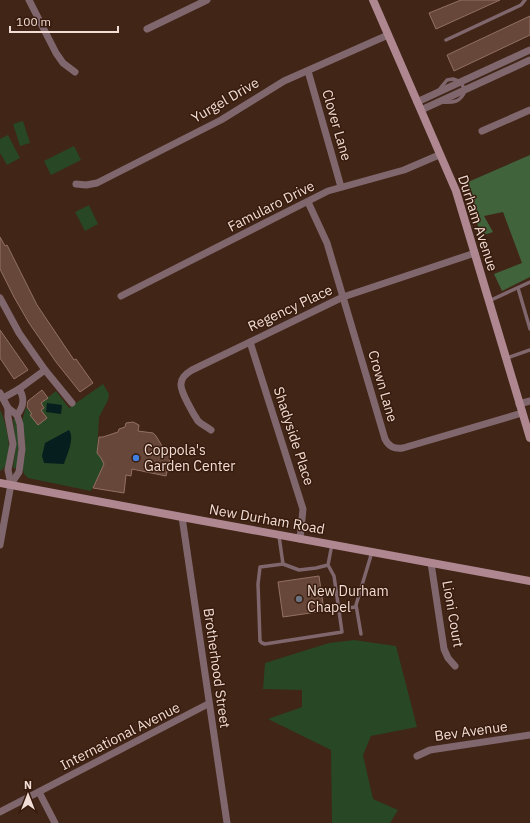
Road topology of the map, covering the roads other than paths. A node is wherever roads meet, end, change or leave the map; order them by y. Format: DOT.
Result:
graph roads {
  1 [pos="29,0"];
  2 [pos="207,0"];
  3 [pos="374,0"];
  4 [pos="525,0"];
  5 [pos="147,29"];
  6 [pos="388,35"];
  7 [pos="446,40"];
  8 [pos="530,50"];
  9 [pos="530,60"];
  10 [pos="308,71"];
  11 [pos="75,72"];
  12 [pos="461,82"];
  13 [pos="465,90"];
  14 [pos="417,102"];
  15 [pos="421,110"];
  16 [pos="530,110"];
  17 [pos="482,131"];
  18 [pos="439,155"];
  19 [pos="76,184"];
  20 [pos="341,188"];
  21 [pos="308,202"];
  22 [pos="475,253"];
  23 [pos="530,282"];
  24 [pos="518,288"];
  25 [pos="121,296"];
  26 [pos="343,297"];
  27 [pos="0,298"];
  28 [pos="489,301"];
  29 [pos="530,329"];
  30 [pos="250,342"];
  31 [pos="530,350"];
  32 [pos="506,358"];
  33 [pos="45,370"];
  34 [pos="19,390"];
  35 [pos="2,396"];
  36 [pos="530,401"];
  37 [pos="72,403"];
  38 [pos="8,408"];
  39 [pos="521,408"];
  40 [pos="17,414"];
  41 [pos="212,430"];
  42 [pos="530,438"];
  43 [pos="0,482"];
  44 [pos="11,484"];
  45 [pos="182,517"];
  46 [pos="279,535"];
  47 [pos="300,539"];
  48 [pos="332,544"];
  49 [pos="0,545"];
  50 [pos="372,552"];
  51 [pos="431,563"];
  52 [pos="283,564"];
  53 [pos="328,565"];
  54 [pos="530,581"];
  55 [pos="356,607"];
  56 [pos="339,609"];
  57 [pos="361,634"];
  58 [pos="455,666"];
  59 [pos="208,704"];
  60 [pos="530,735"];
  61 [pos="417,756"];
  62 [pos="39,792"];
  63 [pos="0,812"];
  64 [pos="55,823"];
  65 [pos="227,823"];
  1 -- 11 [label="street"];
  2 -- 5 [label="street"];
  3 -- 6 [label="main road, Durham Avenue"];
  4 -- 7 [label="lane"];
  6 -- 10 [label="street, Yurgel Drive"];
  6 -- 14 [label="main road, Durham Avenue"];
  8 -- 12 [label="street"];
  9 -- 13 [label="street"];
  10 -- 19 [label="street, Yurgel Drive"];
  10 -- 20 [label="street, Clover Lane"];
  12 -- 13 [label="lane"];
  12 -- 14 [label="street"];
  13 -- 15 [label="street"];
  14 -- 15 [label="main road, Durham Avenue"];
  15 -- 18 [label="main road, Durham Avenue"];
  16 -- 17 [label="street"];
  18 -- 20 [label="street, Famularo Drive"];
  18 -- 22 [label="main road, Durham Avenue"];
  20 -- 21 [label="street, Famularo Drive"];
  21 -- 25 [label="street, Famularo Drive"];
  21 -- 26 [label="street, Crown Lane"];
  22 -- 26 [label="street, Regency Place"];
  22 -- 28 [label="main road, Durham Avenue"];
  23 -- 24 [label="lane"];
  24 -- 28 [label="lane"];
  24 -- 29 [label="lane"];
  26 -- 30 [label="street, Regency Place"];
  26 -- 39 [label="street, Crown Lane"];
  27 -- 33 [label="street"];
  28 -- 32 [label="main road, Durham Avenue"];
  30 -- 41 [label="street, Regency Place"];
  30 -- 47 [label="street, Shadyside Place"];
  31 -- 32 [label="lane"];
  32 -- 39 [label="main road, Durham Avenue"];
  33 -- 34 [label="street"];
  33 -- 37 [label="street"];
  34 -- 35 [label="street"];
  34 -- 40 [label="street"];
  35 -- 38 [label="street"];
  36 -- 39 [label="street, Crown Lane"];
  38 -- 40 [label="street"];
  38 -- 44 [label="street"];
  39 -- 42 [label="main road, Durham Avenue"];
  40 -- 44 [label="street"];
  43 -- 44 [label="main road, New Durham Road"];
  44 -- 45 [label="main road, New Durham Road"];
  44 -- 49 [label="street"];
  45 -- 46 [label="main road, New Durham Road"];
  45 -- 59 [label="street, Brotherhood Street"];
  46 -- 47 [label="main road, New Durham Road"];
  46 -- 52 [label="lane"];
  47 -- 48 [label="main road, New Durham Road"];
  48 -- 50 [label="main road, New Durham Road"];
  48 -- 53 [label="lane"];
  50 -- 51 [label="main road, New Durham Road"];
  50 -- 55 [label="lane"];
  51 -- 54 [label="main road, New Durham Road"];
  51 -- 58 [label="street, Lioni Court"];
  52 -- 53 [label="lane"];
  52 -- 56 [label="lane"];
  53 -- 56 [label="lane"];
  55 -- 56 [label="lane"];
  55 -- 57 [label="lane"];
  59 -- 62 [label="street, International Avenue"];
  59 -- 65 [label="street, Brotherhood Street"];
  60 -- 61 [label="street, Bev Avenue"];
  62 -- 63 [label="street, International Avenue"];
  62 -- 64 [label="street"];
}
